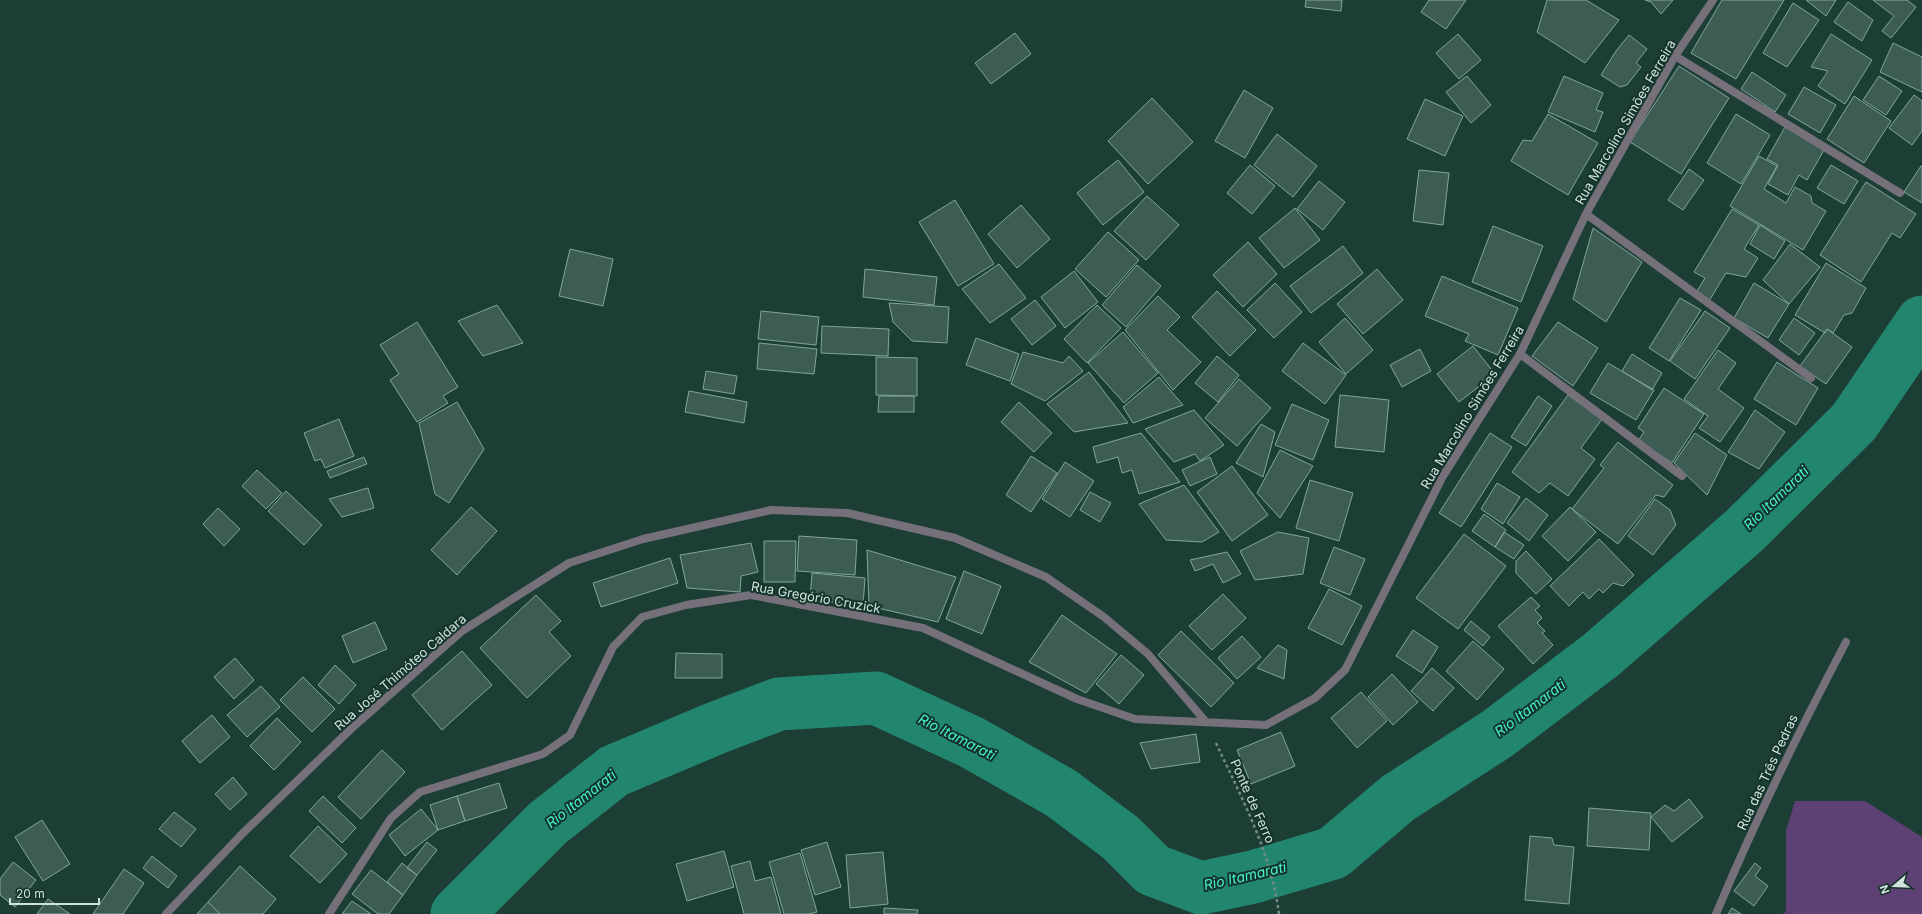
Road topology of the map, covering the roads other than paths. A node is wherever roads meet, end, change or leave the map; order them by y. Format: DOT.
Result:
graph roads {
  1 [pos="1713,0"];
  2 [pos="1675,56"];
  3 [pos="1900,193"];
  4 [pos="1586,214"];
  5 [pos="1520,354"];
  6 [pos="1811,378"];
  7 [pos="1682,476"];
  8 [pos="1846,642"];
  9 [pos="1206,722"];
  10 [pos="166,914"];
  11 [pos="329,914"];
  12 [pos="1716,914"];
  1 -- 2 [label="street, Rua Marcolino Simões Ferreira"];
  2 -- 3 [label="street"];
  2 -- 4 [label="street, Rua Marcolino Simões Ferreira"];
  4 -- 5 [label="street, Rua Marcolino Simões Ferreira"];
  4 -- 6 [label="street"];
  5 -- 7 [label="street"];
  5 -- 9 [label="street, Rua Marcolino Simões Ferreira"];
  8 -- 12 [label="street, Rua das Três Pedras"];
  9 -- 10 [label="street, Rua José Thimóteo Caldara"];
  9 -- 11 [label="street, Rua Gregório Cruzick"];
}
